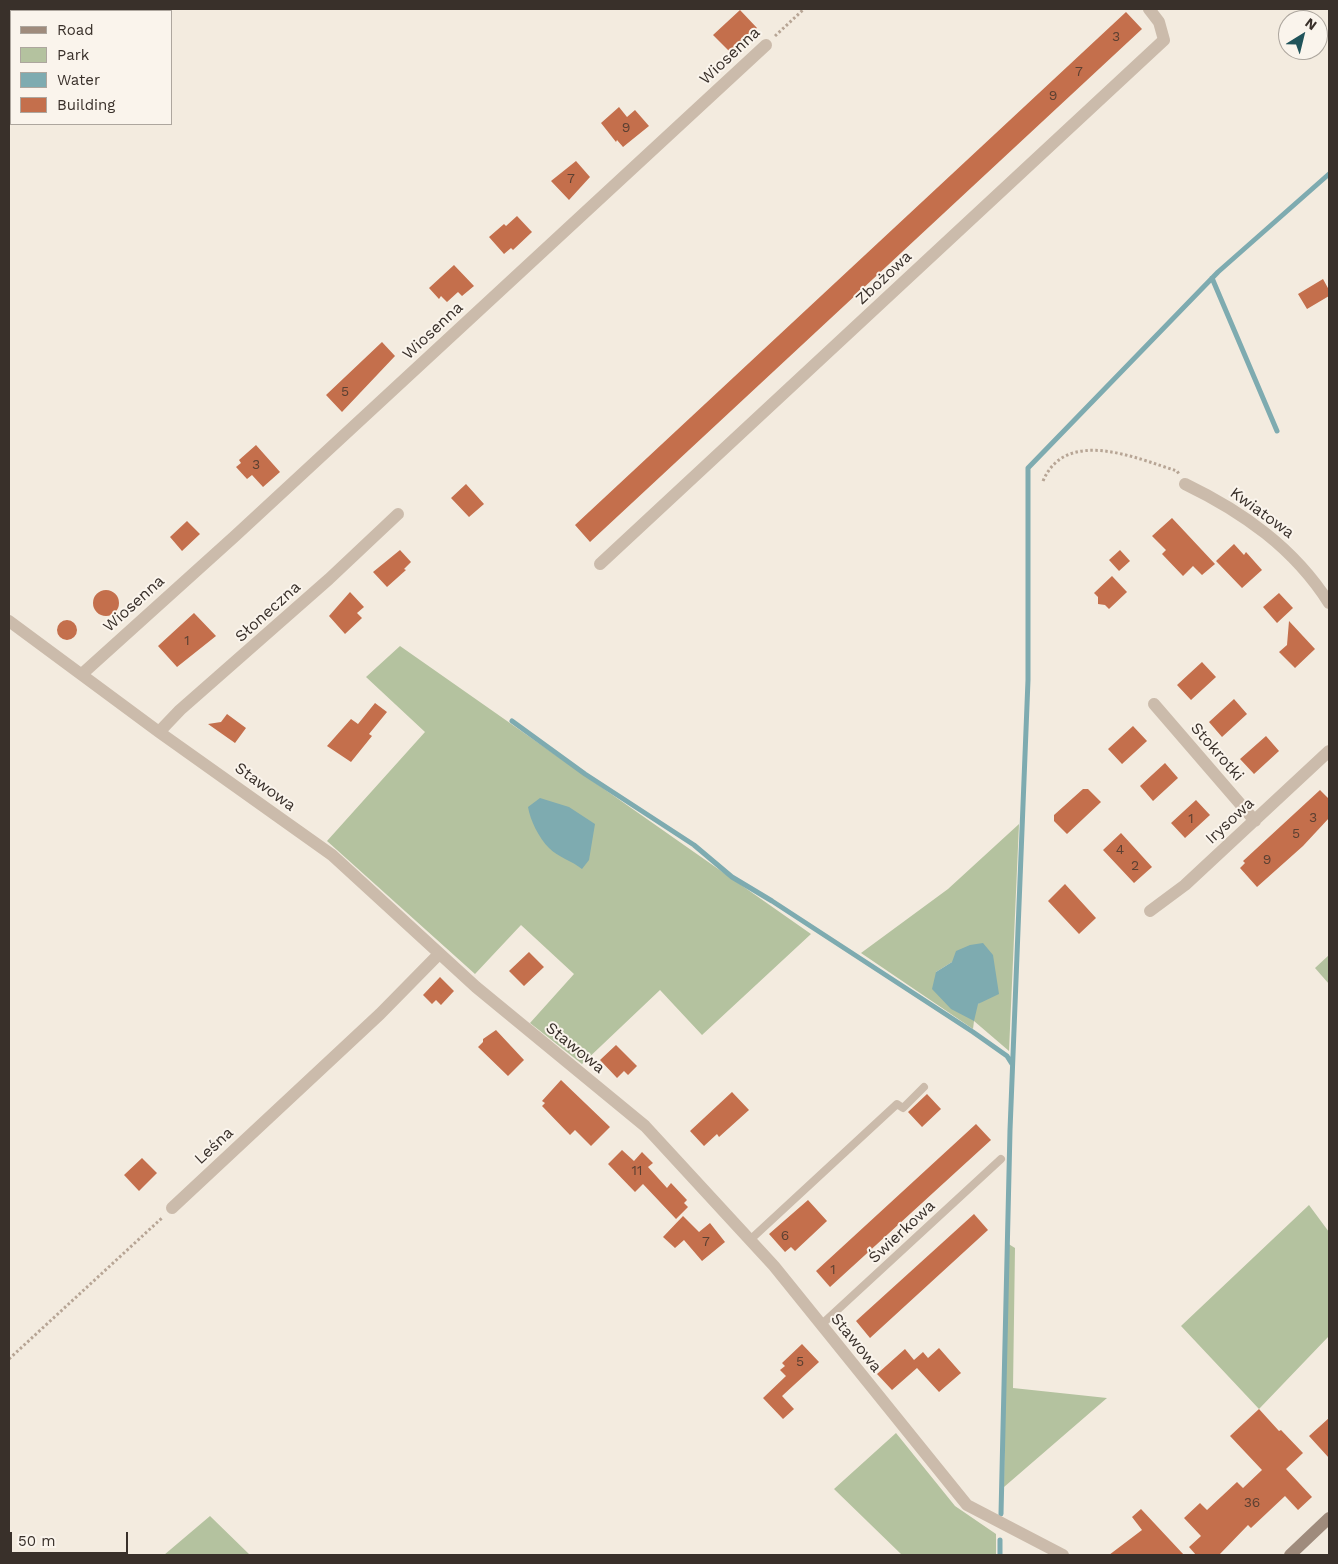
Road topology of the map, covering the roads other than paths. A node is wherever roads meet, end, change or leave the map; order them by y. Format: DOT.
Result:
graph roads {
  1 [pos="1149,9"];
  2 [pos="766,45"];
  3 [pos="1185,484"];
  4 [pos="398,514"];
  5 [pos="600,564"];
  6 [pos="1325,586"];
  7 [pos="1329,603"];
  8 [pos="9,621"];
  9 [pos="82,674"];
  10 [pos="1154,704"];
  11 [pos="159,732"];
  12 [pos="1329,751"];
  13 [pos="1254,821"];
  14 [pos="1150,911"];
  15 [pos="439,954"];
  16 [pos="924,1087"];
  17 [pos="1001,1159"];
  18 [pos="172,1208"];
  19 [pos="751,1239"];
  20 [pos="821,1325"];
  21 [pos="1329,1518"];
  22 [pos="1063,1555"];
  23 [pos="1290,1555"];
  1 -- 5 [label="street, Zbożowa"];
  2 -- 9 [label="street, Wiosenna"];
  3 -- 6 [label="street, Kwiatowa"];
  4 -- 11 [label="street, Słoneczna"];
  6 -- 7 [label="street, Kwiatowa"];
  8 -- 9 [label="street, Stawowa"];
  9 -- 11 [label="street, Stawowa"];
  10 -- 13 [label="street, Stokrotki"];
  11 -- 15 [label="street, Stawowa"];
  12 -- 13 [label="street, Irysowa"];
  13 -- 14 [label="street, Irysowa"];
  15 -- 18 [label="street, Leśna"];
  15 -- 19 [label="street, Stawowa"];
  16 -- 19 [label="lane"];
  17 -- 20 [label="lane, Świerkowa"];
  19 -- 20 [label="street, Stawowa"];
  20 -- 22 [label="street, Stawowa"];
  21 -- 23 [label="main road"];
}
